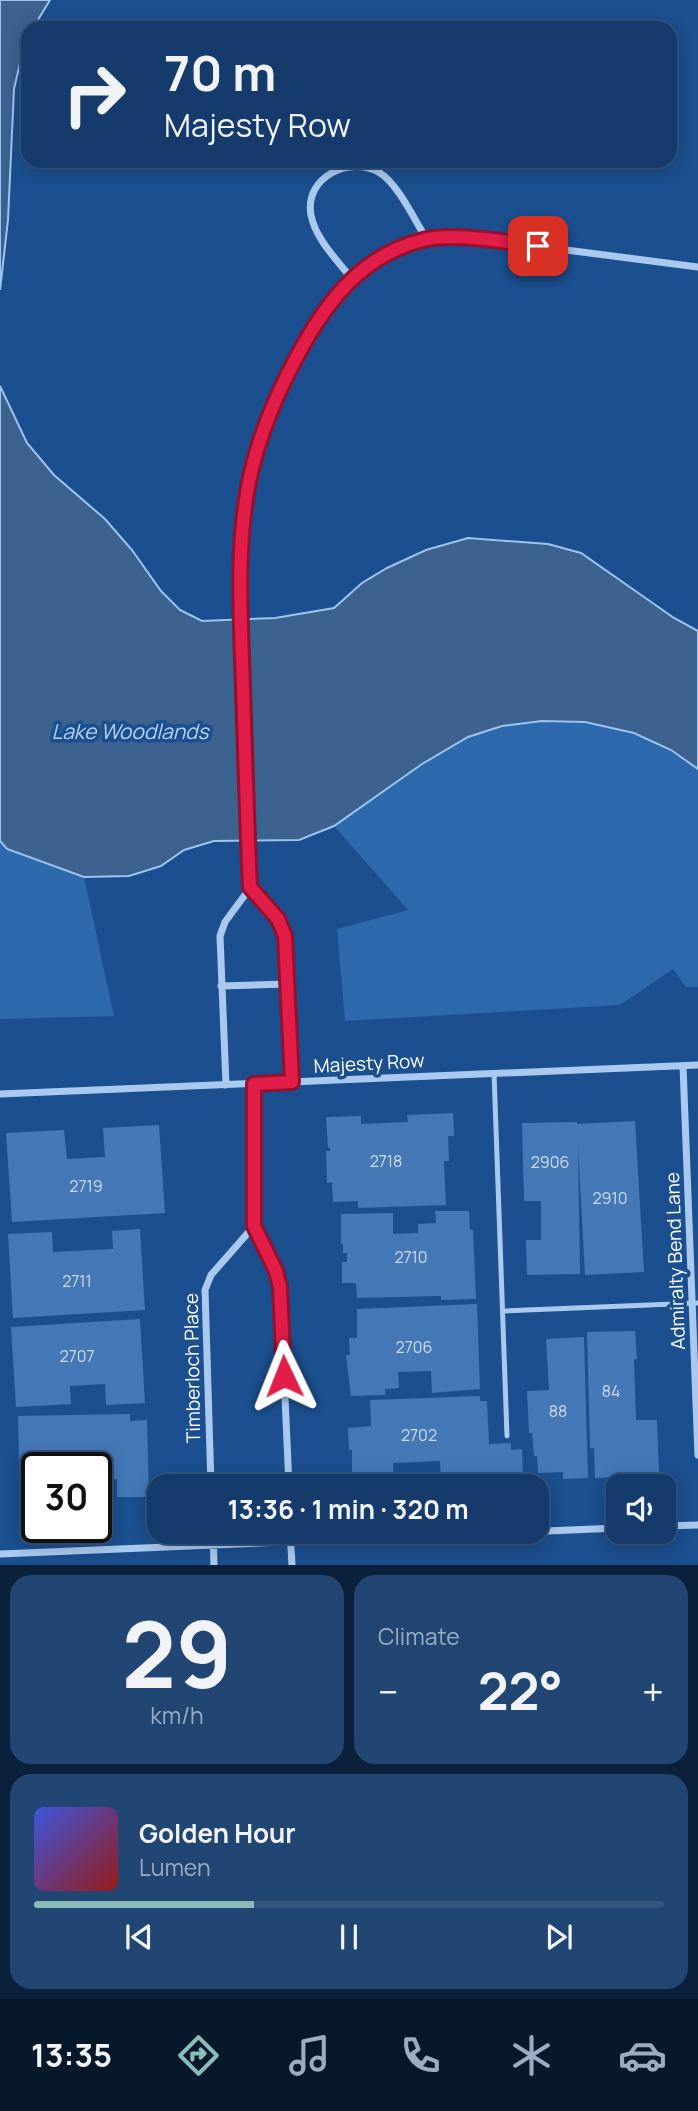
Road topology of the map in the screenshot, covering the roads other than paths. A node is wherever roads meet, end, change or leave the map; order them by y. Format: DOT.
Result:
graph roads {
  1 [pos="340,168"];
  2 [pos="369,168"];
  3 [pos="426,239"];
  4 [pos="698,267"];
  5 [pos="351,278"];
  6 [pos="250,887"];
  7 [pos="288,984"];
  8 [pos="221,986"];
  9 [pos="698,1065"];
  10 [pos="683,1066"];
  11 [pos="494,1073"];
  12 [pos="292,1082"];
  13 [pos="254,1084"];
  14 [pos="226,1085"];
  15 [pos="0,1094"];
  16 [pos="254,1226"];
  17 [pos="695,1303"];
  18 [pos="503,1311"];
  19 [pos="507,1436"];
  20 [pos="698,1455"];
  21 [pos="211,1474"];
  22 [pos="288,1474"];
  23 [pos="698,1524"];
  24 [pos="676,1525"];
  25 [pos="606,1529"];
  26 [pos="549,1531"];
  27 [pos="239,1544"];
  28 [pos="291,1544"];
  29 [pos="213,1545"];
  30 [pos="0,1554"];
  31 [pos="214,1565"];
  32 [pos="292,1565"];
  1 -- 5 [label="street"];
  2 -- 3 [label="street"];
  3 -- 4 [label="street"];
  3 -- 5 [label="street"];
  5 -- 6 [label="street"];
  6 -- 7 [label="street"];
  6 -- 8 [label="street"];
  7 -- 8 [label="street"];
  7 -- 12 [label="street"];
  8 -- 14 [label="street"];
  9 -- 10 [label="street, Majesty Row"];
  10 -- 11 [label="street, Majesty Row"];
  10 -- 17 [label="street, Admiralty Bend Lane"];
  11 -- 12 [label="street, Majesty Row"];
  11 -- 18 [label="lane"];
  12 -- 13 [label="street, Majesty Row"];
  13 -- 14 [label="street, Majesty Row"];
  13 -- 16 [label="street"];
  14 -- 15 [label="street, Majesty Row"];
  16 -- 21 [label="street, Timberloch Place"];
  16 -- 22 [label="street"];
  17 -- 18 [label="lane"];
  17 -- 20 [label="street, Admiralty Bend Lane"];
  18 -- 19 [label="lane"];
  23 -- 24 [label="street"];
  25 -- 26 [label="street"];
  27 -- 29 [label="street"];
  28 -- 32 [label="street"];
  29 -- 30 [label="street"];
  29 -- 31 [label="street"];
}
